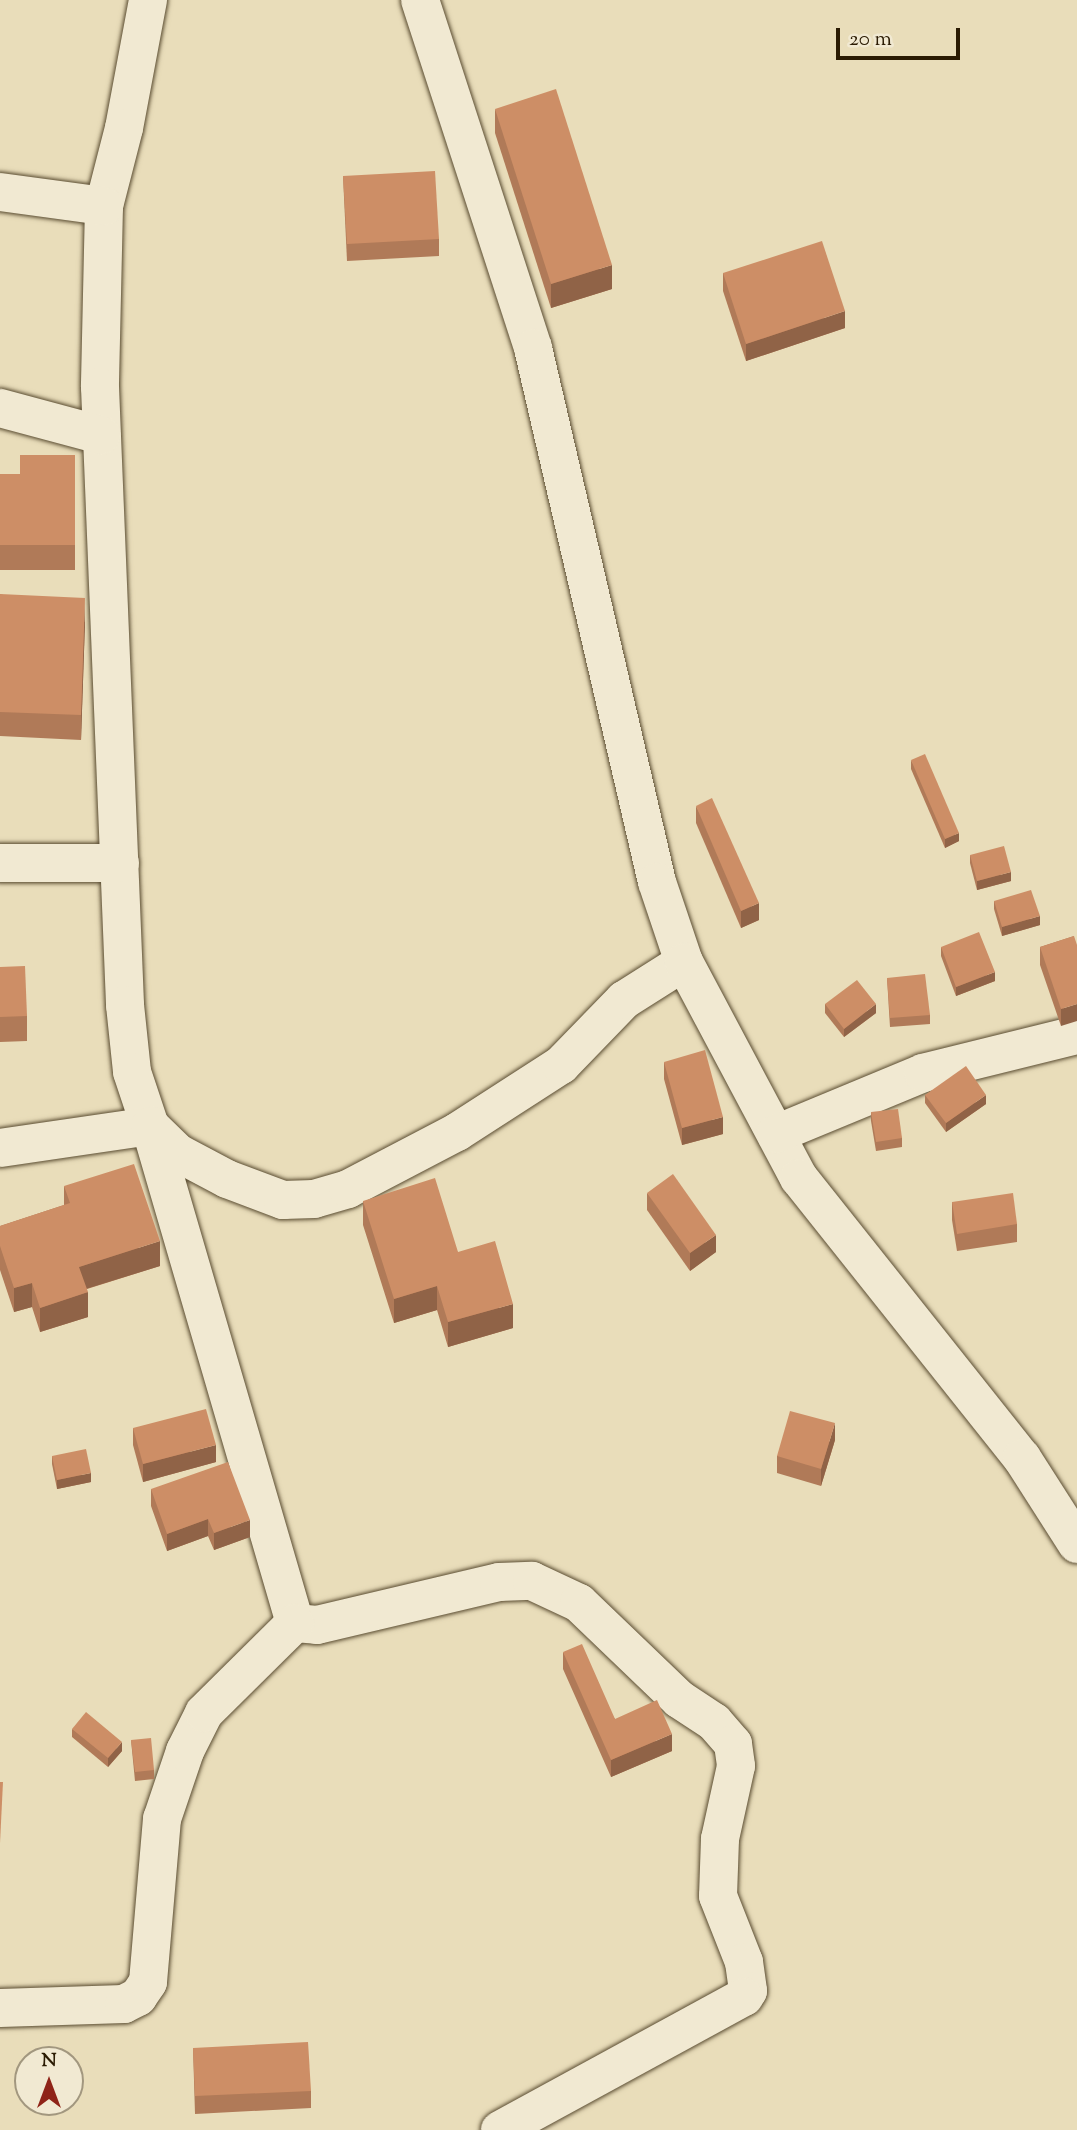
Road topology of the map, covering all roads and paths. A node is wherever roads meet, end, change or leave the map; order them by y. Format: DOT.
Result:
graph roads {
  1 [pos="148,0"];
  2 [pos="420,0"];
  3 [pos="0,192"];
  4 [pos="104,206"];
  5 [pos="0,408"];
  6 [pos="101,435"];
  7 [pos="0,863"];
  8 [pos="120,863"];
  9 [pos="684,962"];
  10 [pos="1077,1035"];
  11 [pos="150,1126"];
  12 [pos="776,1134"];
  13 [pos="0,1148"];
  14 [pos="1077,1544"];
  15 [pos="295,1623"];
  16 [pos="0,2008"];
  17 [pos="500,2130"];
  1 -- 4 [label="street"];
  2 -- 9 [label="street"];
  3 -- 4 [label="street"];
  4 -- 6 [label="street"];
  5 -- 6 [label="street"];
  6 -- 8 [label="street"];
  7 -- 8 [label="street"];
  8 -- 11 [label="street"];
  9 -- 11 [label="street"];
  9 -- 12 [label="street"];
  10 -- 12 [label="street"];
  11 -- 13 [label="street"];
  11 -- 15 [label="street"];
  12 -- 14 [label="street"];
  15 -- 16 [label="street"];
  15 -- 17 [label="street"];
}
